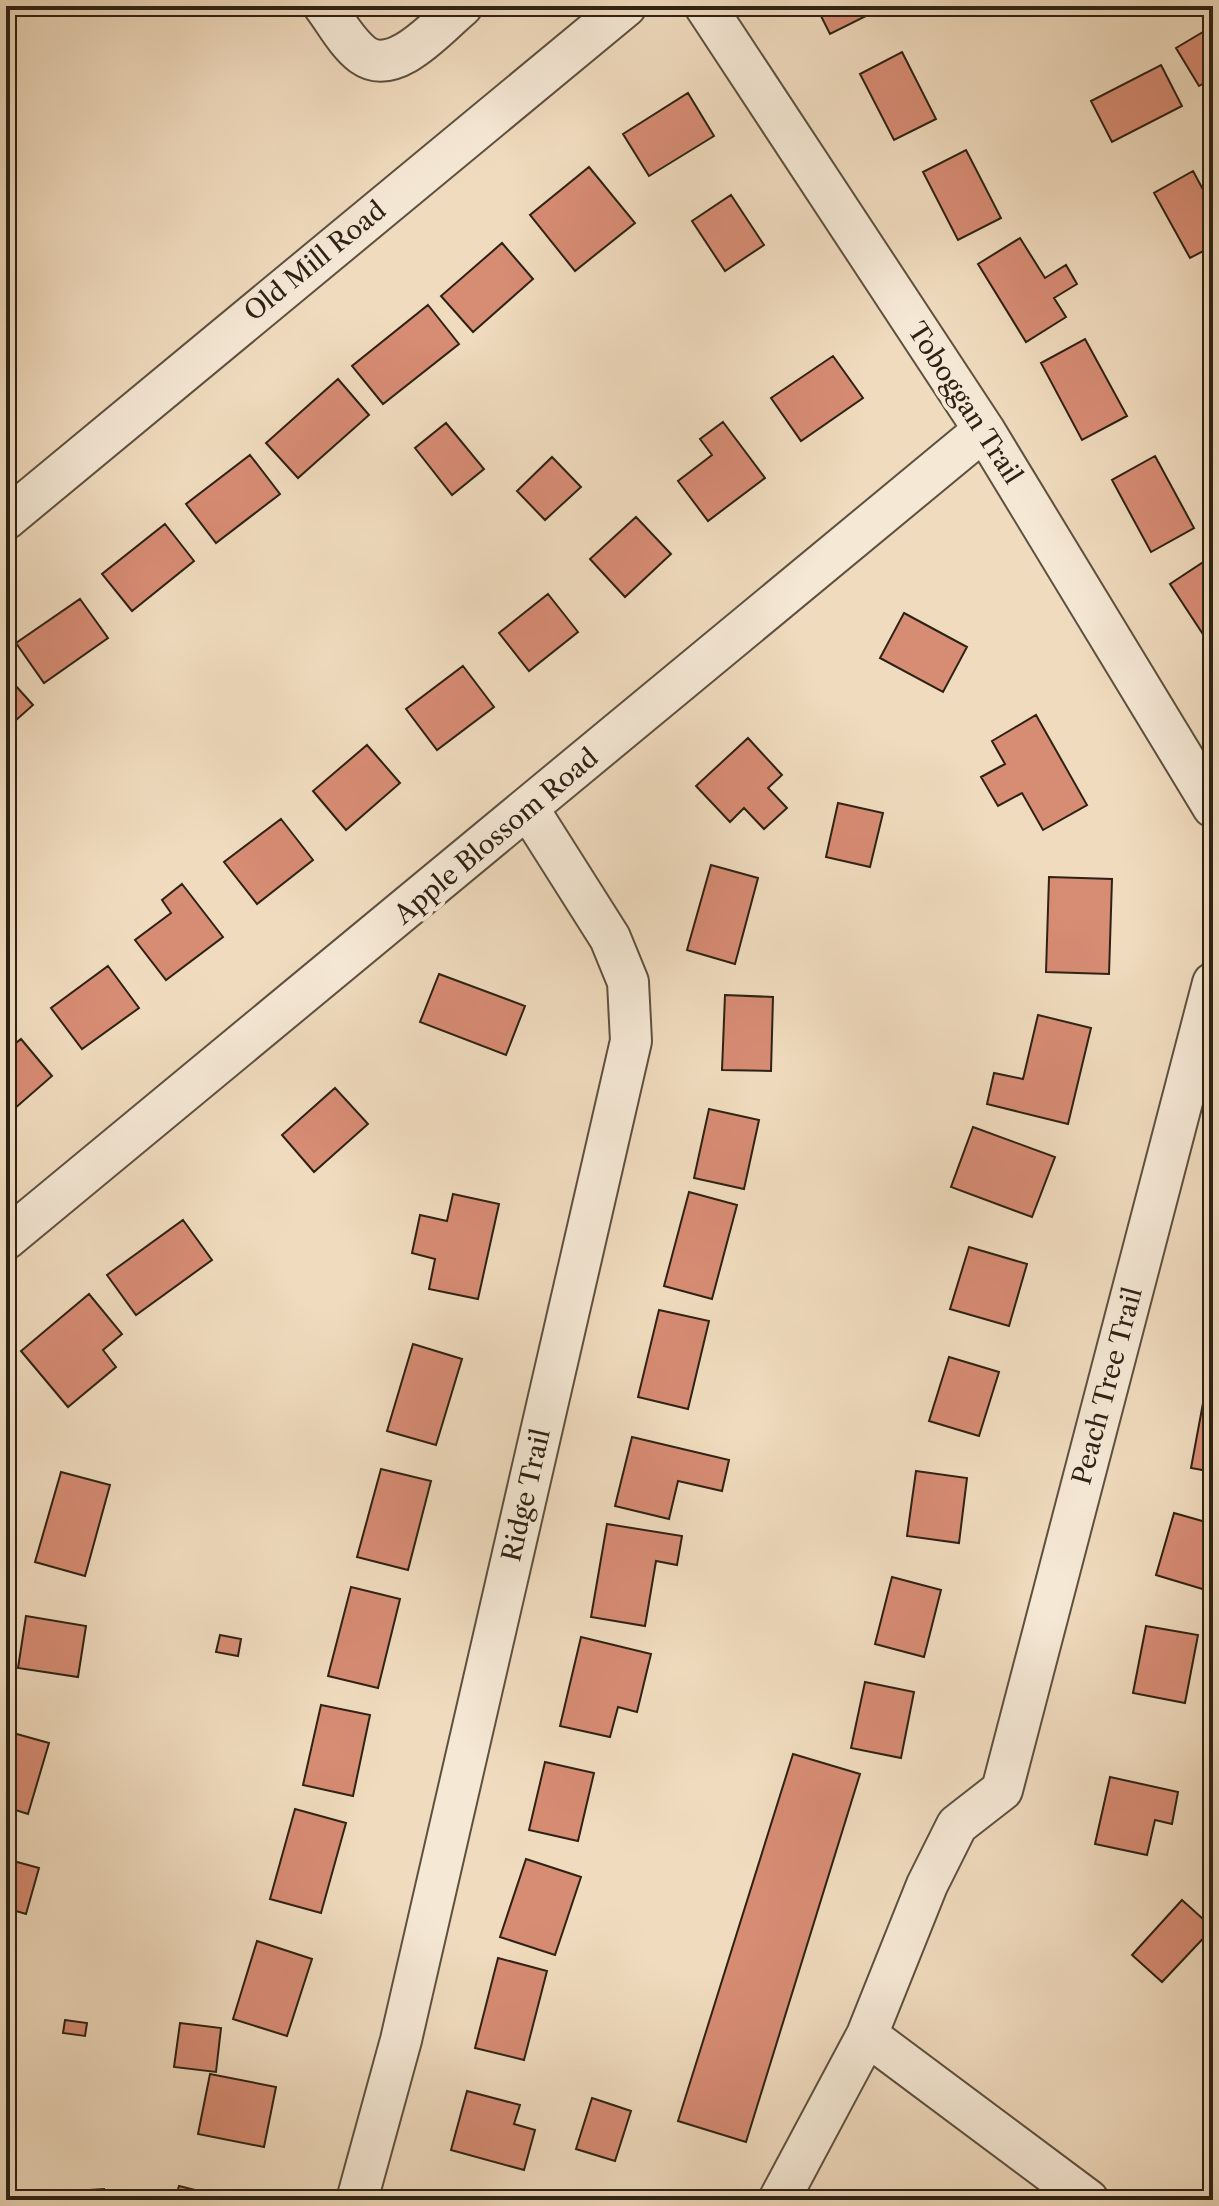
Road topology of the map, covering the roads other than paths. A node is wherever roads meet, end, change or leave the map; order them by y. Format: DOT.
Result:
graph roads {
  1 [pos="324,6"];
  2 [pos="462,6"];
  3 [pos="626,6"];
  4 [pos="705,6"];
  5 [pos="984,430"];
  6 [pos="6,519"];
  7 [pos="1213,807"];
  8 [pos="529,810"];
  9 [pos="1213,983"];
  10 [pos="6,1239"];
  11 [pos="867,2035"];
  12 [pos="357,2200"];
  13 [pos="779,2200"];
  14 [pos="1088,2200"];
  1 -- 2 [label="street"];
  3 -- 6 [label="street, Old Mill Road"];
  4 -- 5 [label="street, Toboggan Trail"];
  5 -- 7 [label="street, Toboggan Trail"];
  5 -- 8 [label="street, Apple Blossom Road"];
  8 -- 10 [label="street, Apple Blossom Road"];
  8 -- 12 [label="street, Ridge Trail"];
  9 -- 11 [label="street, Peach Tree Trail"];
  11 -- 13 [label="street"];
  11 -- 14 [label="street"];
}
